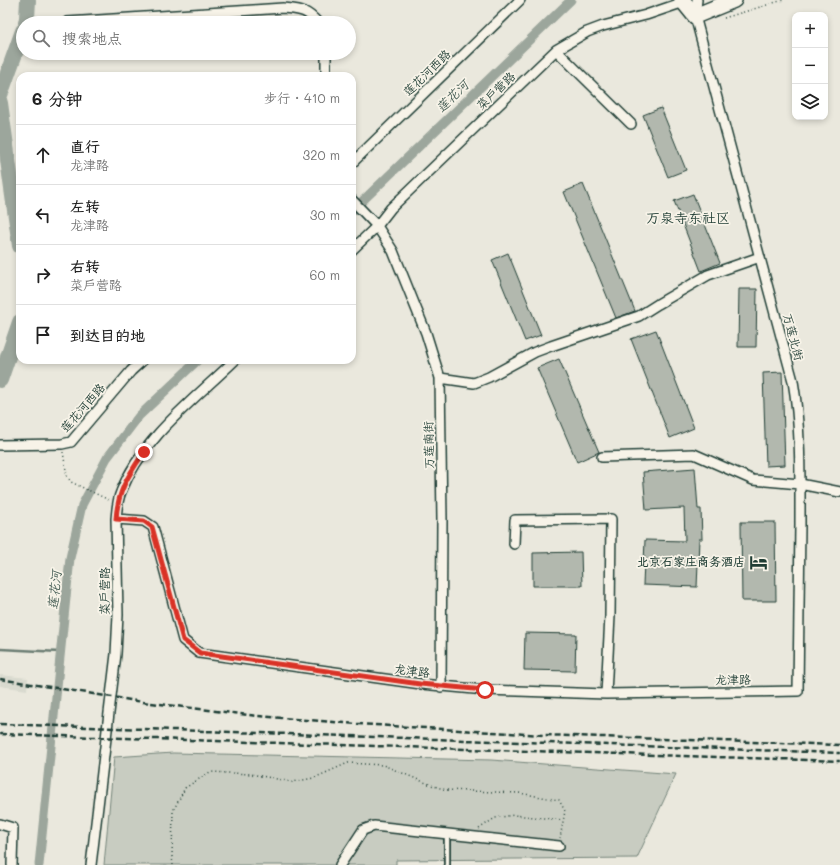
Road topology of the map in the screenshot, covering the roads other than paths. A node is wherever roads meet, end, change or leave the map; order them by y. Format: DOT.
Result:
graph roads {
  1 [pos="520,0"];
  2 [pos="734,0"];
  3 [pos="688,1"];
  4 [pos="160,16"];
  5 [pos="313,16"];
  6 [pos="695,16"];
  7 [pos="556,50"];
  8 [pos="326,60"];
  9 [pos="326,72"];
  10 [pos="631,124"];
  11 [pos="356,159"];
  12 [pos="356,204"];
  13 [pos="377,226"];
  14 [pos="356,246"];
  15 [pos="760,257"];
  16 [pos="139,364"];
  17 [pos="231,364"];
  18 [pos="440,378"];
  19 [pos="2,445"];
  20 [pos="602,457"];
  21 [pos="800,484"];
  22 [pos="840,492"];
  23 [pos="116,519"];
  24 [pos="514,544"];
  25 [pos="441,687"];
  26 [pos="798,691"];
  27 [pos="606,694"];
  28 [pos="0,824"];
  29 [pos="447,834"];
  30 [pos="559,846"];
  31 [pos="12,865"];
  32 [pos="91,865"];
  33 [pos="340,865"];
  34 [pos="447,865"];
  1 -- 11 [label="street, 莲花河西路"];
  2 -- 6 [label="main road"];
  3 -- 6 [label="main road"];
  3 -- 7 [label="street, 菜户营路"];
  4 -- 5 [label="street"];
  6 -- 15 [label="street, 万莲北街"];
  7 -- 10 [label="street"];
  7 -- 13 [label="street, 菜户营路"];
  8 -- 9 [label="street"];
  12 -- 13 [label="street, 万莲南街"];
  13 -- 14 [label="street, 菜户营路"];
  13 -- 18 [label="street, 万莲南街"];
  15 -- 18 [label="street"];
  15 -- 21 [label="street, 万莲北街"];
  16 -- 19 [label="street, 莲花河西路"];
  17 -- 23 [label="street, 菜户营路"];
  18 -- 25 [label="street, 万莲南街"];
  20 -- 21 [label="street"];
  21 -- 22 [label="street"];
  21 -- 26 [label="street, 万莲北街"];
  23 -- 25 [label="street, 龙津路"];
  23 -- 32 [label="street, 菜户营路"];
  24 -- 27 [label="street"];
  25 -- 27 [label="street, 龙津路"];
  26 -- 27 [label="street, 龙津路"];
  28 -- 31 [label="street"];
  29 -- 30 [label="street"];
  29 -- 33 [label="street"];
  29 -- 34 [label="lane"];
}
